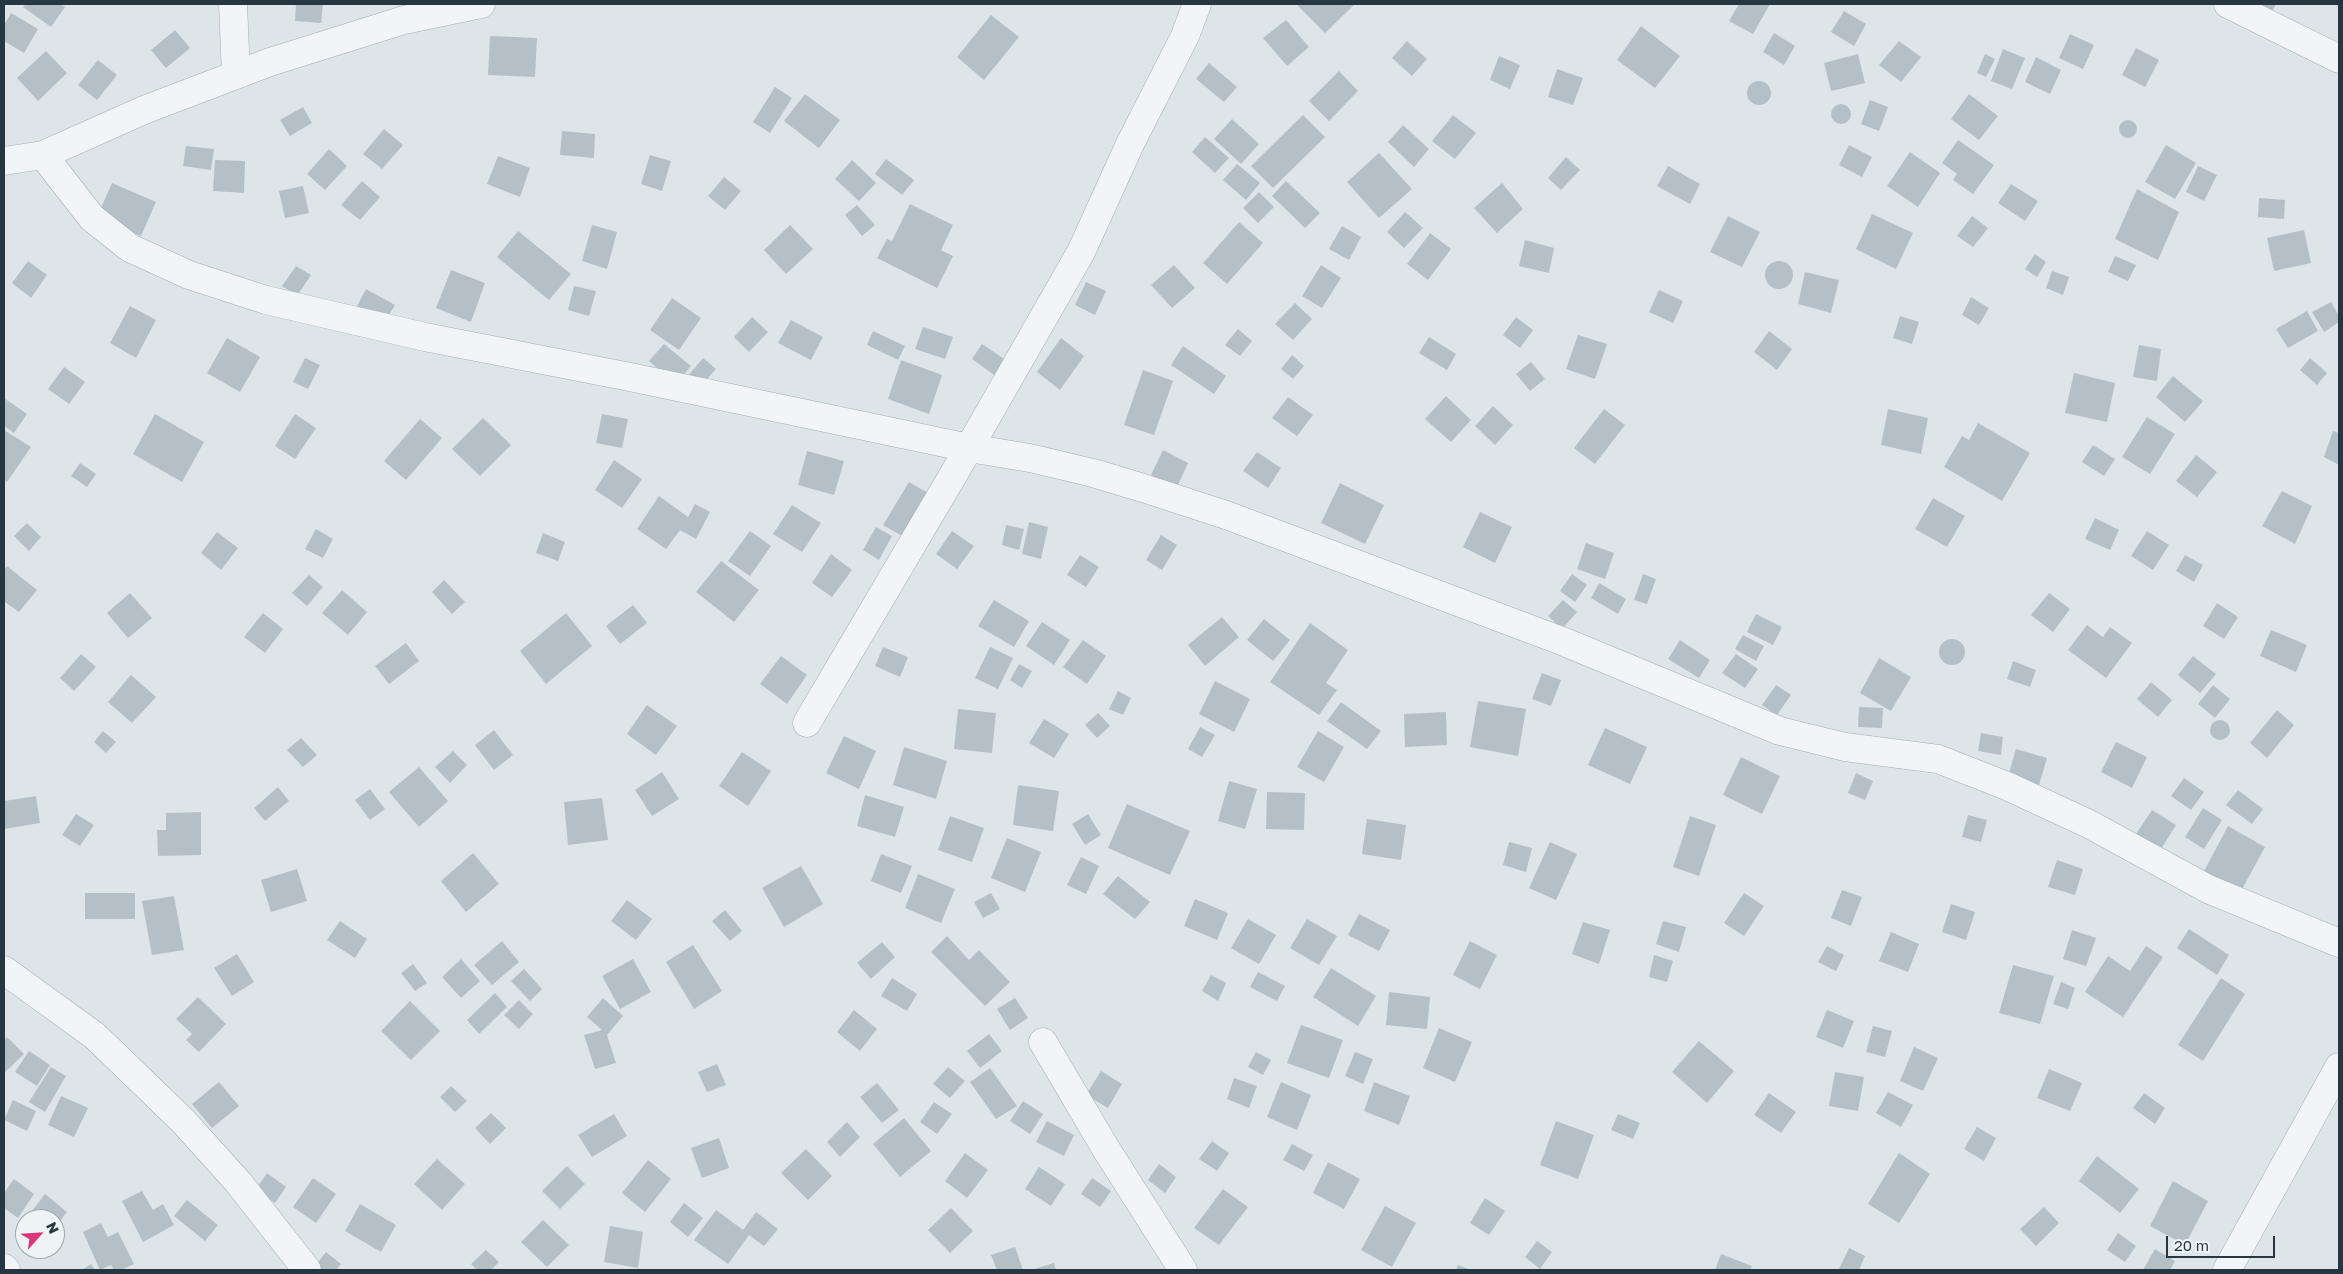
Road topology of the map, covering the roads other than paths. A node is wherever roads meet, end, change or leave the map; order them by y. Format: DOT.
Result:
graph roads {
  1 [pos="234,4"];
  2 [pos="481,4"];
  3 [pos="1197,4"];
  4 [pos="2228,4"];
  5 [pos="2339,59"];
  6 [pos="236,75"];
  7 [pos="43,155"];
  8 [pos="4,161"];
  9 [pos="969,448"];
  10 [pos="807,723"];
  11 [pos="2339,943"];
  12 [pos="4,970"];
  13 [pos="1043,1042"];
  14 [pos="2339,1067"];
  15 [pos="306,1270"];
  16 [pos="1183,1270"];
  17 [pos="2227,1270"];
  1 -- 6 [label="street"];
  2 -- 6 [label="street"];
  3 -- 9 [label="street"];
  4 -- 5 [label="street"];
  6 -- 7 [label="street"];
  7 -- 8 [label="street"];
  7 -- 9 [label="street"];
  9 -- 10 [label="street"];
  9 -- 11 [label="street"];
  12 -- 15 [label="street"];
  13 -- 16 [label="street"];
  14 -- 17 [label="street"];
}
